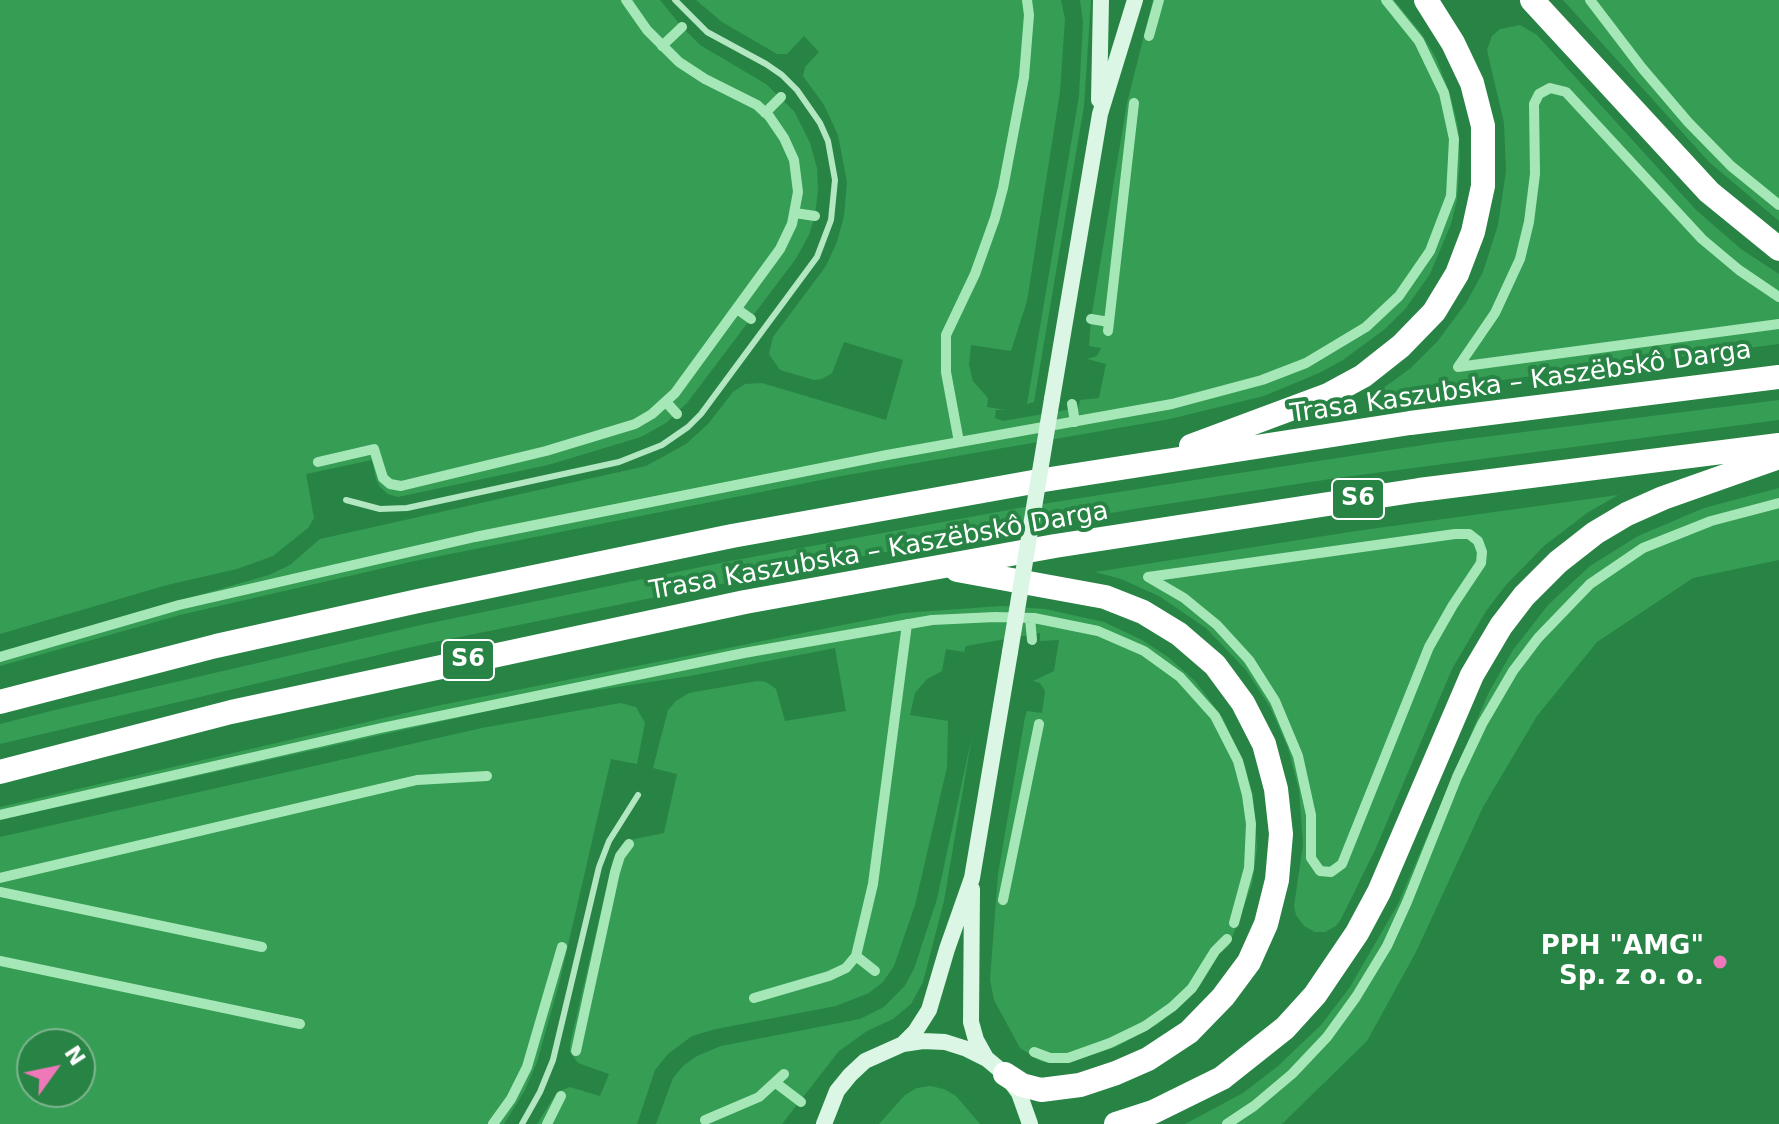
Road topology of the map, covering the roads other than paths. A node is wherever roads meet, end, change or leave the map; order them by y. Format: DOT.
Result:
graph roads {
  1 [pos="675,0"];
  2 [pos="1101,0"];
  3 [pos="1135,0"];
  4 [pos="1426,0"];
  5 [pos="1532,0"];
  6 [pos="1100,114"];
  7 [pos="1779,249"];
  8 [pos="1779,377"];
  9 [pos="1779,445"];
  10 [pos="1779,457"];
  11 [pos="1144,464"];
  12 [pos="346,500"];
  13 [pos="939,567"];
  14 [pos="0,702"];
  15 [pos="0,772"];
  16 [pos="638,795"];
  17 [pos="972,878"];
  18 [pos="903,1044"];
  19 [pos="996,1067"];
  20 [pos="824,1123"];
  21 [pos="522,1124"];
  22 [pos="1030,1124"];
  23 [pos="1116,1124"];
  1 -- 12 [label="lane"];
  2 -- 6 [label="main road"];
  3 -- 6 [label="main road"];
  4 -- 11 [label="highway"];
  5 -- 7 [label="highway"];
  6 -- 17 [label="main road, bridge"];
  8 -- 11 [label="highway, Trasa Kaszubska – Kaszëbskô Darga"];
  9 -- 13 [label="highway, Trasa Kaszubska – Kaszëbskô Darga / S6"];
  10 -- 23 [label="highway"];
  11 -- 14 [label="highway, Trasa Kaszubska – Kaszëbskô Darga"];
  13 -- 15 [label="highway, Trasa Kaszubska – Kaszëbskô Darga / S6"];
  13 -- 19 [label="highway"];
  16 -- 21 [label="lane"];
  17 -- 18 [label="main road"];
  17 -- 19 [label="main road"];
  18 -- 19 [label="main road"];
  18 -- 20 [label="main road"];
  19 -- 22 [label="main road"];
}
